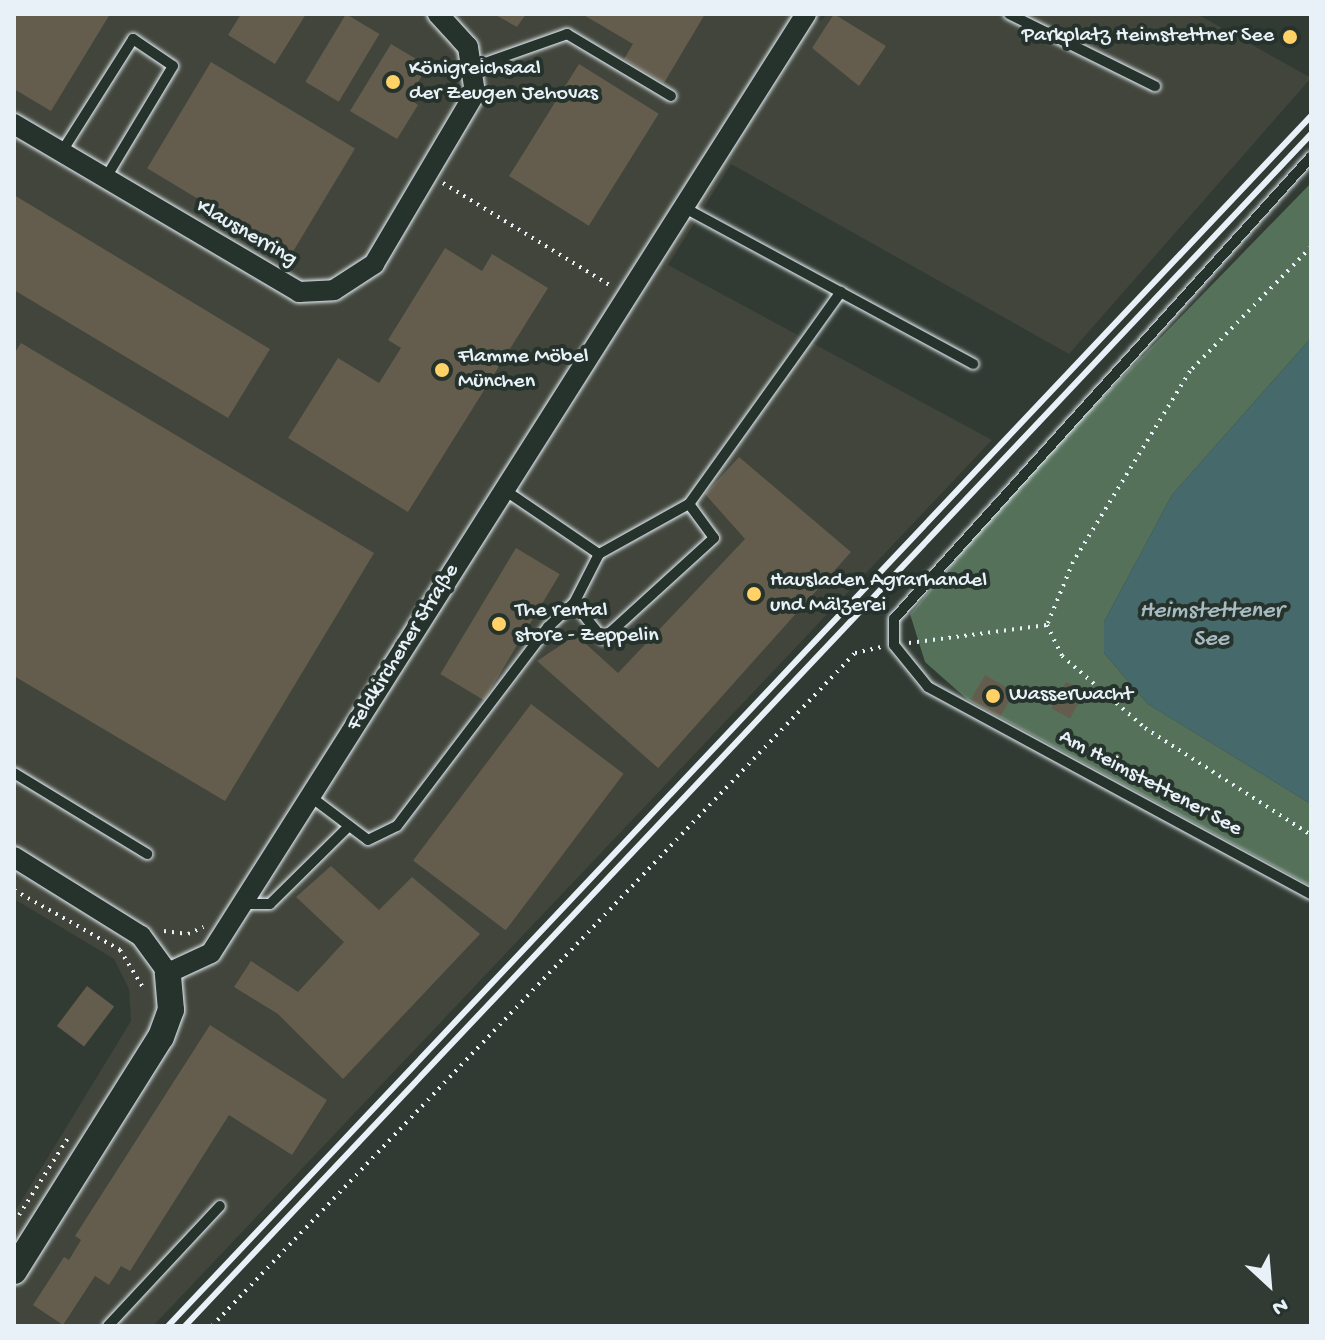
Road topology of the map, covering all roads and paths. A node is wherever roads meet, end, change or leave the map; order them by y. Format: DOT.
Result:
graph roads {
  1 [pos="438,14"];
  2 [pos="806,14"];
  3 [pos="1009,14"];
  4 [pos="474,67"];
  5 [pos="1155,86"];
  6 [pos="671,96"];
  7 [pos="14,124"];
  8 [pos="61,153"];
  9 [pos="1311,157"];
  10 [pos="428,173"];
  11 [pos="105,179"];
  12 [pos="681,206"];
  13 [pos="1311,247"];
  14 [pos="620,272"];
  15 [pos="618,290"];
  16 [pos="841,292"];
  17 [pos="603,299"];
  18 [pos="973,364"];
  19 [pos="503,489"];
  20 [pos="689,504"];
  21 [pos="599,554"];
  22 [pos="574,603"];
  23 [pos="1047,625"];
  24 [pos="894,645"];
  25 [pos="14,773"];
  26 [pos="311,797"];
  27 [pos="349,826"];
  28 [pos="1311,835"];
  29 [pos="147,854"];
  30 [pos="14,857"];
  31 [pos="14,890"];
  32 [pos="1311,894"];
  33 [pos="245,904"];
  34 [pos="114,916"];
  35 [pos="212,917"];
  36 [pos="156,924"];
  37 [pos="101,940"];
  38 [pos="168,973"];
  39 [pos="146,1001"];
  40 [pos="80,1121"];
  41 [pos="220,1206"];
  42 [pos="14,1224"];
  43 [pos="14,1271"];
  44 [pos="108,1326"];
  45 [pos="212,1326"];
  1 -- 4 [label="street"];
  2 -- 12 [label="street, Feldkirchener Straße"];
  3 -- 5 [label="lane"];
  4 -- 6 [label="lane"];
  4 -- 10 [label="street, Klausnerring"];
  7 -- 8 [label="street, Klausnerring"];
  8 -- 11 [label="street, Klausnerring"];
  8 -- 11 [label="lane"];
  9 -- 24 [label="lane"];
  10 -- 11 [label="street, Klausnerring"];
  10 -- 15 [label="path"];
  12 -- 15 [label="street, Feldkirchener Straße"];
  12 -- 16 [label="lane"];
  13 -- 23 [label="path"];
  14 -- 15 [label="path"];
  15 -- 17 [label="path"];
  15 -- 19 [label="street, Feldkirchener Straße"];
  16 -- 18 [label="lane"];
  16 -- 20 [label="lane"];
  19 -- 21 [label="lane"];
  19 -- 26 [label="street, Feldkirchener Straße"];
  20 -- 21 [label="lane"];
  20 -- 22 [label="lane"];
  21 -- 22 [label="lane"];
  22 -- 27 [label="lane"];
  23 -- 24 [label="path"];
  23 -- 28 [label="path"];
  24 -- 32 [label="lane, Am Heimstettener See"];
  24 -- 45 [label="path"];
  25 -- 29 [label="lane"];
  26 -- 27 [label="lane"];
  26 -- 33 [label="street, Feldkirchener Straße"];
  27 -- 33 [label="lane"];
  30 -- 34 [label="street"];
  31 -- 37 [label="path"];
  33 -- 38 [label="street, Feldkirchener Straße"];
  34 -- 37 [label="path"];
  34 -- 38 [label="street"];
  35 -- 36 [label="path"];
  37 -- 39 [label="path"];
  38 -- 43 [label="street"];
  40 -- 42 [label="path"];
  41 -- 44 [label="lane"];
}
